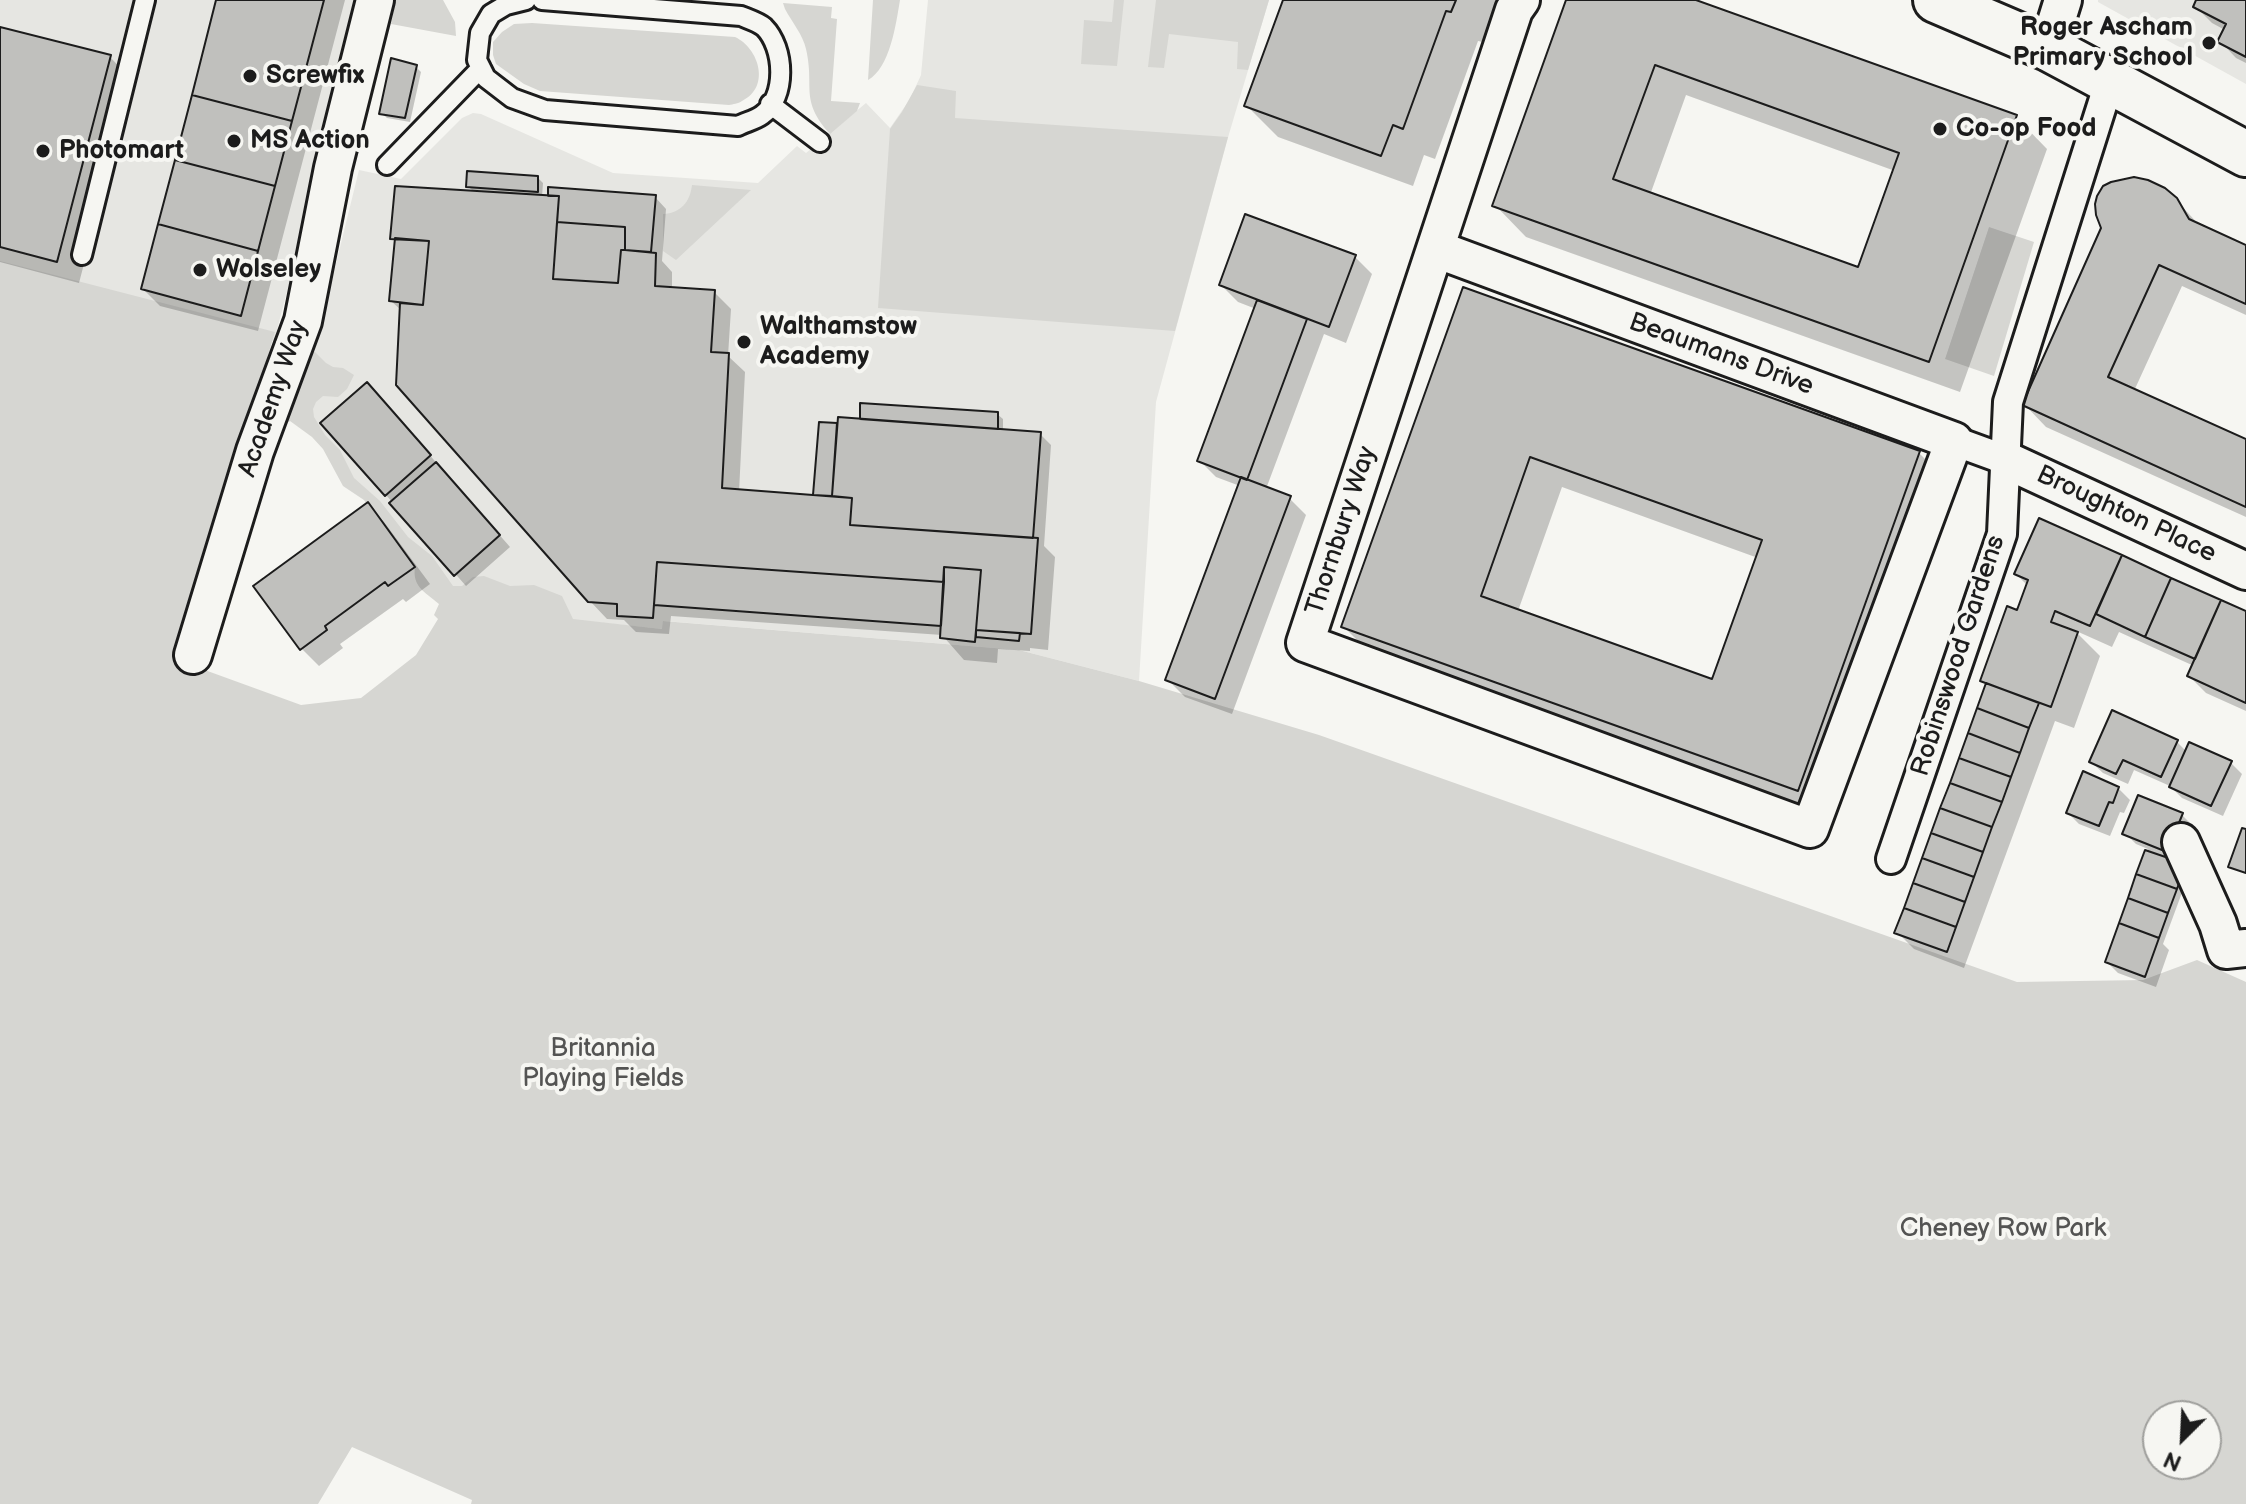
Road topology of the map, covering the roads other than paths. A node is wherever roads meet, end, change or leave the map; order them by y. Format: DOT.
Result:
graph roads {
  1 [pos="145,0"];
  2 [pos="375,0"];
  3 [pos="526,0"];
  4 [pos="542,0"];
  5 [pos="1521,0"];
  6 [pos="1936,0"];
  7 [pos="2063,0"];
  8 [pos="485,7"];
  9 [pos="2048,48"];
  10 [pos="481,68"];
  11 [pos="2110,80"];
  12 [pos="770,104"];
  13 [pos="820,142"];
  14 [pos="2246,154"];
  15 [pos="387,165"];
  16 [pos="1436,249"];
  17 [pos="82,255"];
  18 [pos="1954,441"];
  19 [pos="2006,460"];
  20 [pos="2246,571"];
  21 [pos="193,655"];
  22 [pos="2181,842"];
  23 [pos="1891,859"];
  24 [pos="2236,949"];
  1 -- 17 [label="lane"];
  2 -- 21 [label="street, Academy Way"];
  3 -- 8 [label="lane"];
  4 -- 12 [label="lane"];
  5 -- 16 [label="street, Thornbury Way"];
  6 -- 9 [label="main road"];
  7 -- 9 [label="street"];
  8 -- 10 [label="lane"];
  9 -- 11 [label="main road"];
  10 -- 12 [label="lane"];
  10 -- 15 [label="lane"];
  11 -- 14 [label="main road"];
  11 -- 19 [label="street, Robinswood Gardens"];
  12 -- 13 [label="lane"];
  16 -- 18 [label="street, Beaumans Drive"];
  16 -- 18 [label="street, Thornbury Way"];
  18 -- 19 [label="street, Beaumans Drive"];
  19 -- 20 [label="street, Broughton Place"];
  19 -- 23 [label="street, Robinswood Gardens"];
  22 -- 24 [label="street"];
}
